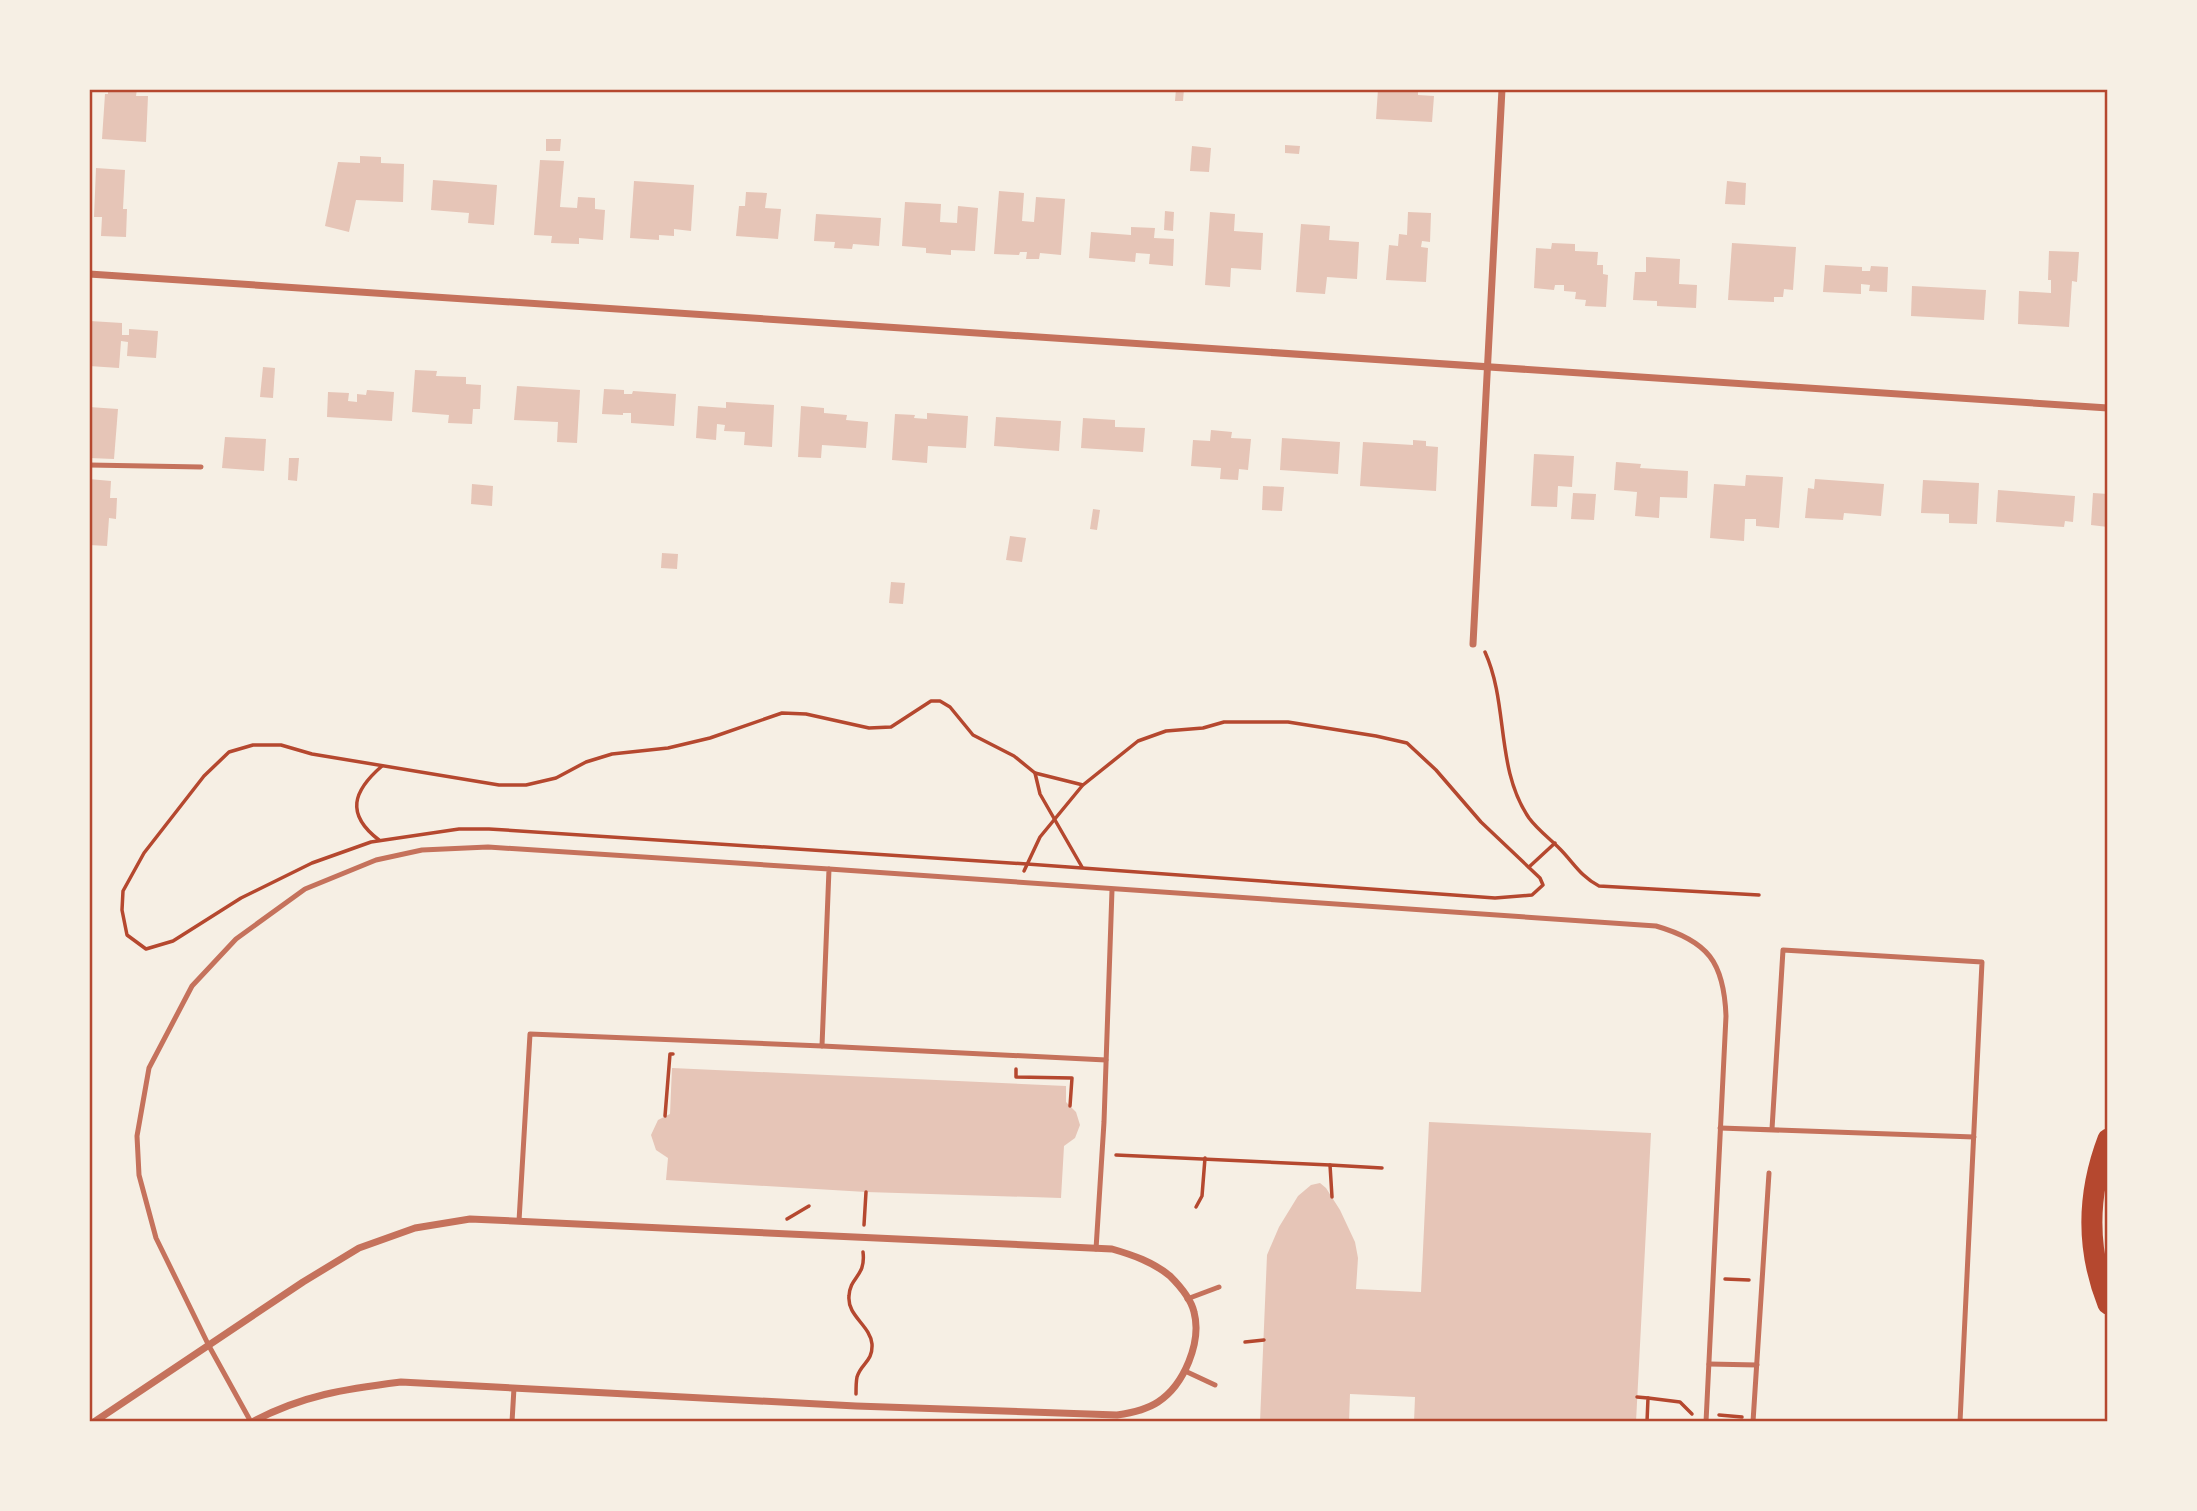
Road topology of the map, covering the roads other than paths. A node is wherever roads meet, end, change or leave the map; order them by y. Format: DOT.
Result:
graph roads {
  1 [pos="1502,89"];
  2 [pos="89,274"];
  3 [pos="1486,366"];
  4 [pos="2108,408"];
  5 [pos="89,465"];
  6 [pos="201,467"];
  7 [pos="1472,644"];
  8 [pos="829,870"];
  9 [pos="1112,890"];
  10 [pos="822,1046"];
  11 [pos="1106,1060"];
  12 [pos="1720,1128"];
  13 [pos="1772,1129"];
  14 [pos="1974,1137"];
  15 [pos="2108,1139"];
  16 [pos="1769,1173"];
  17 [pos="519,1222"];
  18 [pos="1096,1249"];
  19 [pos="1219,1287"];
  20 [pos="1187,1299"];
  21 [pos="2108,1304"];
  22 [pos="209,1346"];
  23 [pos="1709,1364"];
  24 [pos="1757,1365"];
  25 [pos="1185,1371"];
  26 [pos="1215,1385"];
  27 [pos="514,1388"];
  28 [pos="1089,1418"];
  29 [pos="94,1422"];
  30 [pos="251,1422"];
  31 [pos="512,1422"];
  32 [pos="1706,1422"];
  33 [pos="1753,1422"];
  34 [pos="1960,1422"];
  1 -- 3 [label="street"];
  2 -- 3 [label="street"];
  3 -- 4 [label="street"];
  3 -- 7 [label="street"];
  5 -- 6 [label="lane"];
  8 -- 9 [label="lane"];
  8 -- 10 [label="lane"];
  8 -- 22 [label="lane"];
  9 -- 11 [label="lane"];
  9 -- 12 [label="lane"];
  10 -- 11 [label="lane"];
  10 -- 17 [label="lane"];
  11 -- 18 [label="lane"];
  12 -- 13 [label="lane"];
  12 -- 23 [label="lane"];
  13 -- 14 [label="lane"];
  13 -- 14 [label="lane"];
  14 -- 34 [label="lane"];
  15 -- 21 [label="highway"];
  16 -- 24 [label="lane"];
  17 -- 18 [label="street"];
  17 -- 22 [label="street"];
  18 -- 20 [label="street"];
  19 -- 20 [label="lane"];
  20 -- 25 [label="street"];
  22 -- 29 [label="street"];
  22 -- 30 [label="lane"];
  23 -- 24 [label="lane"];
  23 -- 32 [label="lane"];
  24 -- 33 [label="lane"];
  25 -- 26 [label="lane"];
  25 -- 28 [label="street"];
  27 -- 28 [label="street"];
  27 -- 30 [label="street"];
  27 -- 31 [label="lane"];
}
